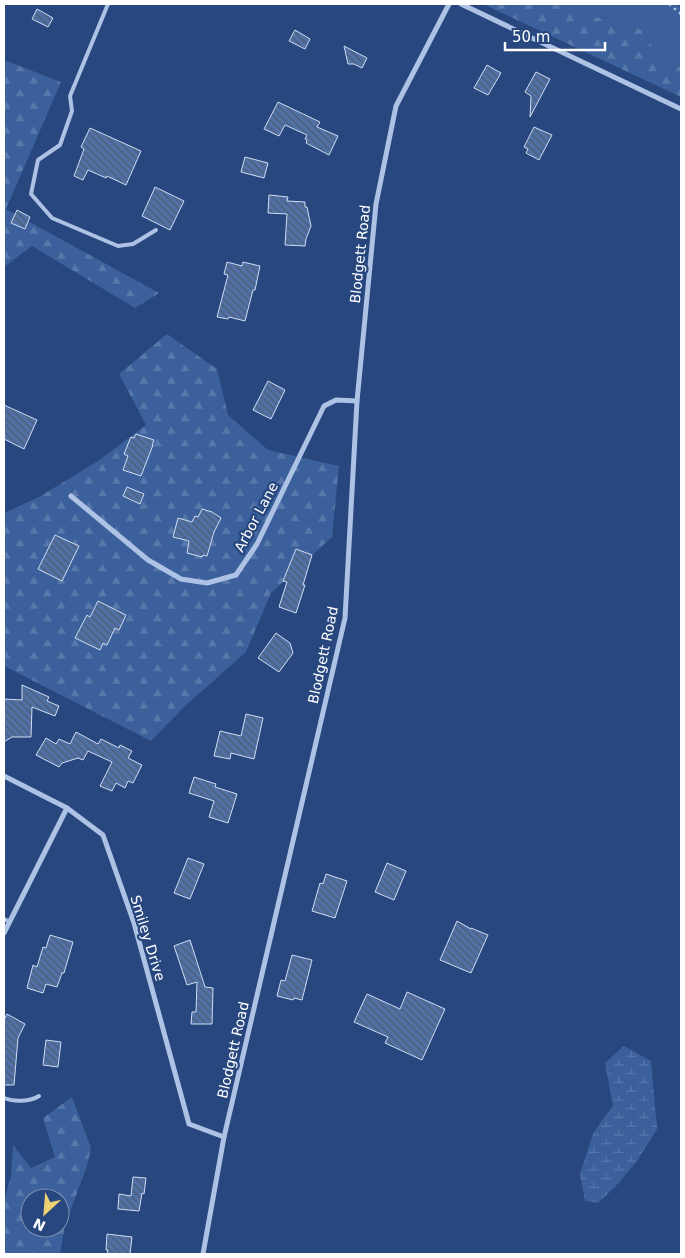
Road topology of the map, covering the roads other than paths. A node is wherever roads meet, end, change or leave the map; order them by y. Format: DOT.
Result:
graph roads {
  1 [pos="108,4"];
  2 [pos="449,4"];
  3 [pos="461,4"];
  4 [pos="681,109"];
  5 [pos="156,230"];
  6 [pos="357,401"];
  7 [pos="71,496"];
  8 [pos="4,776"];
  9 [pos="67,808"];
  10 [pos="4,919"];
  11 [pos="10,922"];
  12 [pos="4,933"];
  13 [pos="39,1096"];
  14 [pos="4,1098"];
  15 [pos="224,1137"];
  16 [pos="203,1254"];
  1 -- 5 [label="lane"];
  2 -- 6 [label="street, Blodgett Road"];
  3 -- 4 [label="street"];
  6 -- 7 [label="street, Arbor Lane"];
  6 -- 15 [label="street, Blodgett Road"];
  8 -- 9 [label="street, Smiley Drive"];
  9 -- 11 [label="street"];
  9 -- 15 [label="street, Smiley Drive"];
  10 -- 11 [label="lane"];
  11 -- 12 [label="street"];
  13 -- 14 [label="lane"];
  15 -- 16 [label="street, Blodgett Road"];
}
